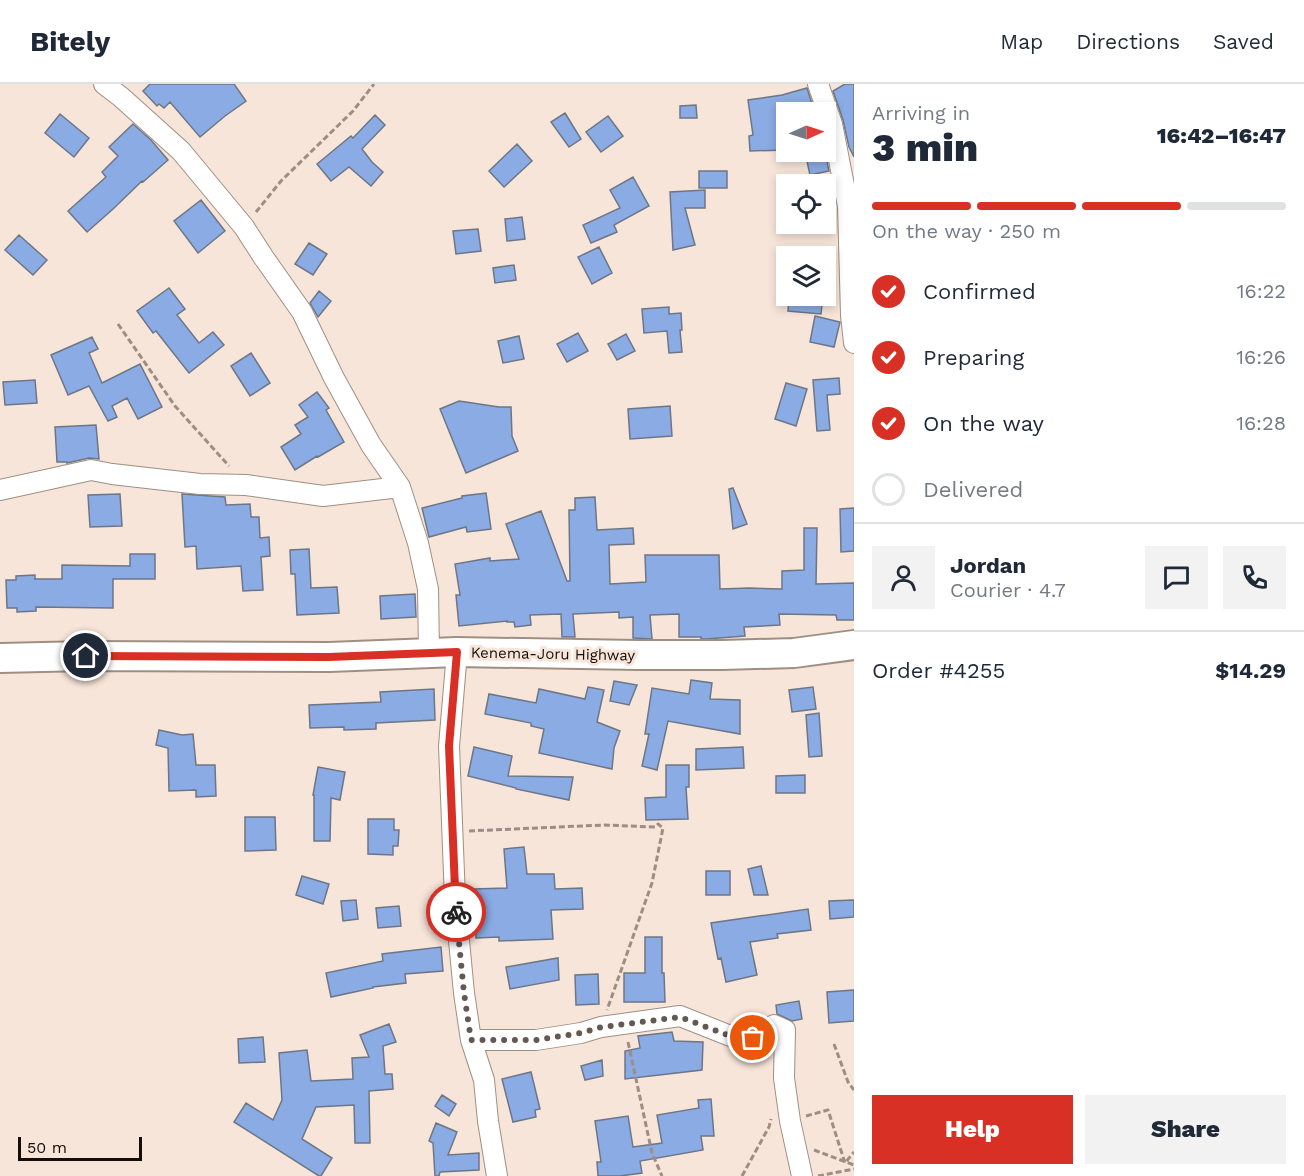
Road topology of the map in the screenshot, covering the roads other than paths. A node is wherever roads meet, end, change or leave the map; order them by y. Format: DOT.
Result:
graph roads {
  1 [pos="104,84"];
  2 [pos="818,84"];
  3 [pos="851,206"];
  4 [pos="854,343"];
  5 [pos="400,487"];
  6 [pos="0,490"];
  7 [pos="854,645"];
  8 [pos="429,652"];
  9 [pos="457,652"];
  10 [pos="0,658"];
  11 [pos="471,1040"];
  12 [pos="497,1176"];
  13 [pos="802,1176"];
  1 -- 5 [label="street"];
  2 -- 3 [label="street"];
  3 -- 4 [label="street"];
  5 -- 6 [label="street"];
  5 -- 8 [label="street"];
  7 -- 9 [label="highway, Kenema-Joru Highway"];
  8 -- 9 [label="highway, Kenema-Joru Highway"];
  8 -- 10 [label="highway, Kenema-Joru Highway"];
  9 -- 11 [label="street"];
  11 -- 12 [label="street"];
  11 -- 13 [label="street"];
}
